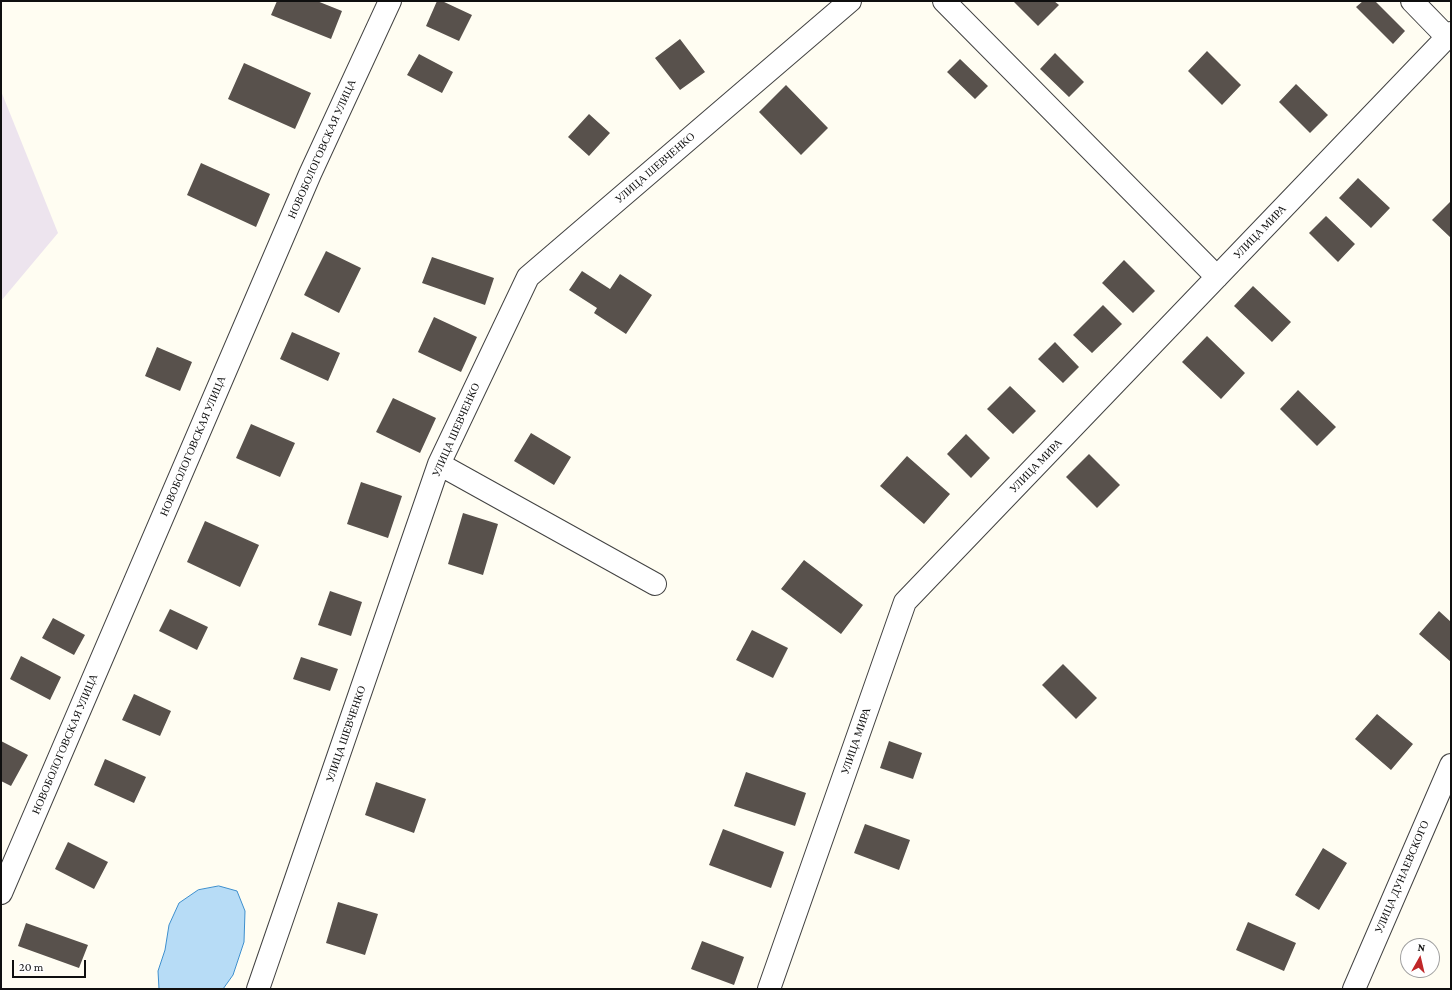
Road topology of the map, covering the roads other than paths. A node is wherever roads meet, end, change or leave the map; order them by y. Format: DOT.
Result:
graph roads {
  1 [pos="390,1"];
  2 [pos="850,1"];
  3 [pos="944,1"];
  4 [pos="1412,1"];
  5 [pos="1449,35"];
  6 [pos="1217,277"];
  7 [pos="438,464"];
  8 [pos="655,584"];
  9 [pos="1451,765"];
  10 [pos="1,893"];
  11 [pos="258,989"];
  12 [pos="769,989"];
  13 [pos="1354,989"];
  1 -- 10 [label="street, НОВОБОЛОГОВСКАЯ УЛИЦА"];
  2 -- 7 [label="street, УЛИЦА ШЕВЧЕНКО"];
  3 -- 6 [label="street"];
  4 -- 5 [label="street"];
  5 -- 6 [label="street, УЛИЦА МИРА"];
  6 -- 12 [label="street, УЛИЦА МИРА"];
  7 -- 8 [label="street"];
  7 -- 11 [label="street, УЛИЦА ШЕВЧЕНКО"];
  9 -- 13 [label="street, УЛИЦА ДУНАЕВСКОГО"];
}
